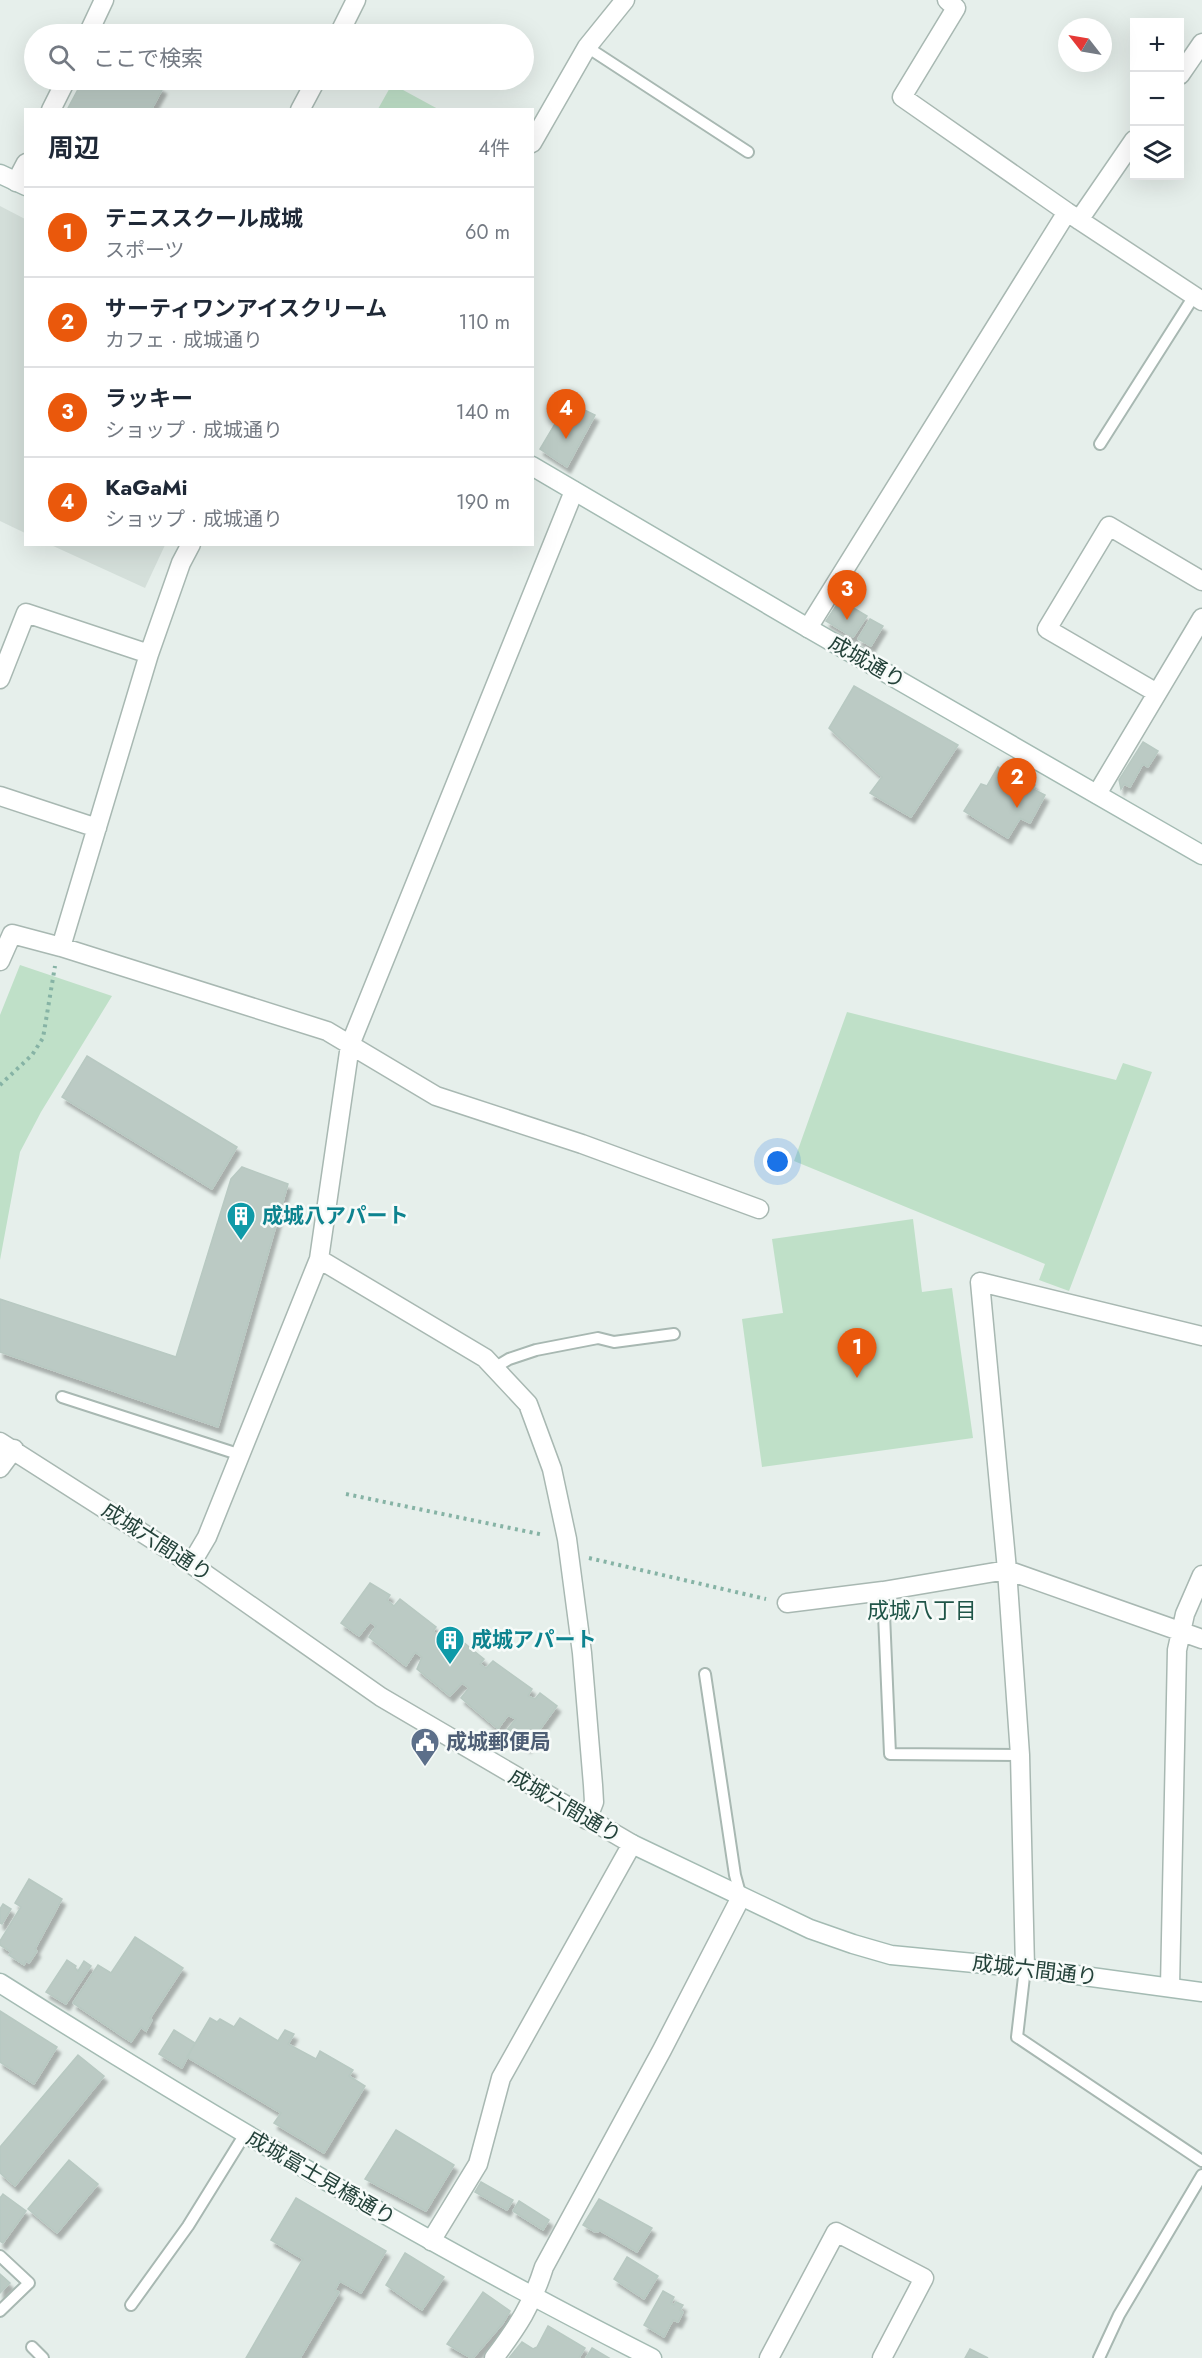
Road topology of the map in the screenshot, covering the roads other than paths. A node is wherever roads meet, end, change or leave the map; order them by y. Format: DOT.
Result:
graph roads {
  1 [pos="104,0"];
  2 [pos="356,0"];
  3 [pos="947,0"];
  4 [pos="620,1"];
  5 [pos="93,24"];
  6 [pos="344,24"];
  7 [pos="1202,43"];
  8 [pos="587,47"];
  9 [pos="1181,72"];
  10 [pos="61,90"];
  11 [pos="311,90"];
  12 [pos="52,108"];
  13 [pos="301,108"];
  14 [pos="534,140"];
  15 [pos="1130,145"];
  16 [pos="748,152"];
  17 [pos="24,166"];
  18 [pos="14,181"];
  19 [pos="1073,216"];
  20 [pos="1198,299"];
  21 [pos="1100,444"];
  22 [pos="534,467"];
  23 [pos="574,491"];
  24 [pos="190,546"];
  25 [pos="1202,581"];
  26 [pos="808,628"];
  27 [pos="1199,629"];
  28 [pos="149,654"];
  29 [pos="0,679"];
  30 [pos="1157,693"];
  31 [pos="1097,794"];
  32 [pos="0,796"];
  33 [pos="98,828"];
  34 [pos="1202,855"];
  35 [pos="6,932"];
  36 [pos="58,956"];
  37 [pos="0,961"];
  38 [pos="350,1045"];
  39 [pos="759,1209"];
  40 [pos="319,1258"];
  41 [pos="674,1334"];
  42 [pos="1202,1336"];
  43 [pos="494,1368"];
  44 [pos="62,1397"];
  45 [pos="7,1445"];
  46 [pos="241,1455"];
  47 [pos="0,1467"];
  48 [pos="191,1564"];
  49 [pos="1007,1570"];
  50 [pos="1202,1575"];
  51 [pos="883,1591"];
  52 [pos="788,1603"];
  53 [pos="1180,1631"];
  54 [pos="1202,1639"];
  55 [pos="705,1674"];
  56 [pos="1020,1755"];
  57 [pos="587,1820"];
  58 [pos="632,1844"];
  59 [pos="741,1897"];
  60 [pos="1025,1968"];
  61 [pos="0,1983"];
  62 [pos="1170,1987"];
  63 [pos="1202,1992"];
  64 [pos="245,2134"];
  65 [pos="1202,2161"];
  66 [pos="1202,2175"];
  67 [pos="431,2241"];
  68 [pos="0,2256"];
  69 [pos="535,2296"];
  70 [pos="131,2305"];
  71 [pos="0,2311"];
  72 [pos="32,2347"];
  73 [pos="42,2358"];
  74 [pos="494,2358"];
  75 [pos="652,2358"];
  76 [pos="769,2358"];
  77 [pos="882,2358"];
  78 [pos="1100,2358"];
  1 -- 5 [label="street"];
  2 -- 6 [label="street"];
  3 -- 19 [label="street"];
  4 -- 8 [label="street"];
  7 -- 9 [label="street"];
  8 -- 14 [label="street"];
  8 -- 16 [label="lane"];
  10 -- 12 [label="street"];
  11 -- 13 [label="street"];
  15 -- 19 [label="street"];
  17 -- 18 [label="street"];
  19 -- 20 [label="street"];
  19 -- 26 [label="street"];
  20 -- 21 [label="lane"];
  22 -- 23 [label="street, 成城通り"];
  23 -- 26 [label="street, 成城通り"];
  23 -- 38 [label="street"];
  24 -- 28 [label="street"];
  25 -- 30 [label="street"];
  26 -- 31 [label="street, 成城通り"];
  27 -- 30 [label="street"];
  28 -- 29 [label="street"];
  28 -- 33 [label="street"];
  30 -- 31 [label="street"];
  31 -- 34 [label="street, 成城通り"];
  32 -- 33 [label="street"];
  33 -- 36 [label="street"];
  35 -- 36 [label="street"];
  35 -- 37 [label="street"];
  36 -- 38 [label="street"];
  38 -- 39 [label="street"];
  38 -- 40 [label="street"];
  40 -- 43 [label="street"];
  40 -- 46 [label="street"];
  41 -- 43 [label="lane"];
  42 -- 49 [label="street"];
  43 -- 57 [label="street"];
  44 -- 46 [label="lane"];
  45 -- 47 [label="street"];
  45 -- 48 [label="street, 成城六間通り"];
  46 -- 48 [label="street"];
  48 -- 57 [label="street, 成城六間通り"];
  49 -- 51 [label="street"];
  49 -- 53 [label="street"];
  49 -- 56 [label="street"];
  50 -- 53 [label="street"];
  51 -- 52 [label="street"];
  51 -- 56 [label="lane"];
  53 -- 54 [label="street"];
  53 -- 62 [label="street"];
  55 -- 59 [label="lane"];
  56 -- 60 [label="street"];
  57 -- 58 [label="street, 成城六間通り"];
  58 -- 59 [label="street, 成城六間通り"];
  58 -- 67 [label="street"];
  59 -- 60 [label="street, 成城六間通り"];
  59 -- 69 [label="street"];
  60 -- 62 [label="street, 成城六間通り"];
  60 -- 65 [label="lane"];
  61 -- 64 [label="street, 成城富士見橋通り"];
  62 -- 63 [label="street, 成城六間通り"];
  64 -- 67 [label="street, 成城富士見橋通り"];
  64 -- 70 [label="lane"];
  66 -- 78 [label="lane"];
  67 -- 69 [label="street, 成城富士見橋通り"];
  68 -- 71 [label="lane"];
  69 -- 74 [label="street"];
  69 -- 75 [label="street, 成城富士見橋通り"];
  72 -- 73 [label="lane"];
  76 -- 77 [label="street"];
}
